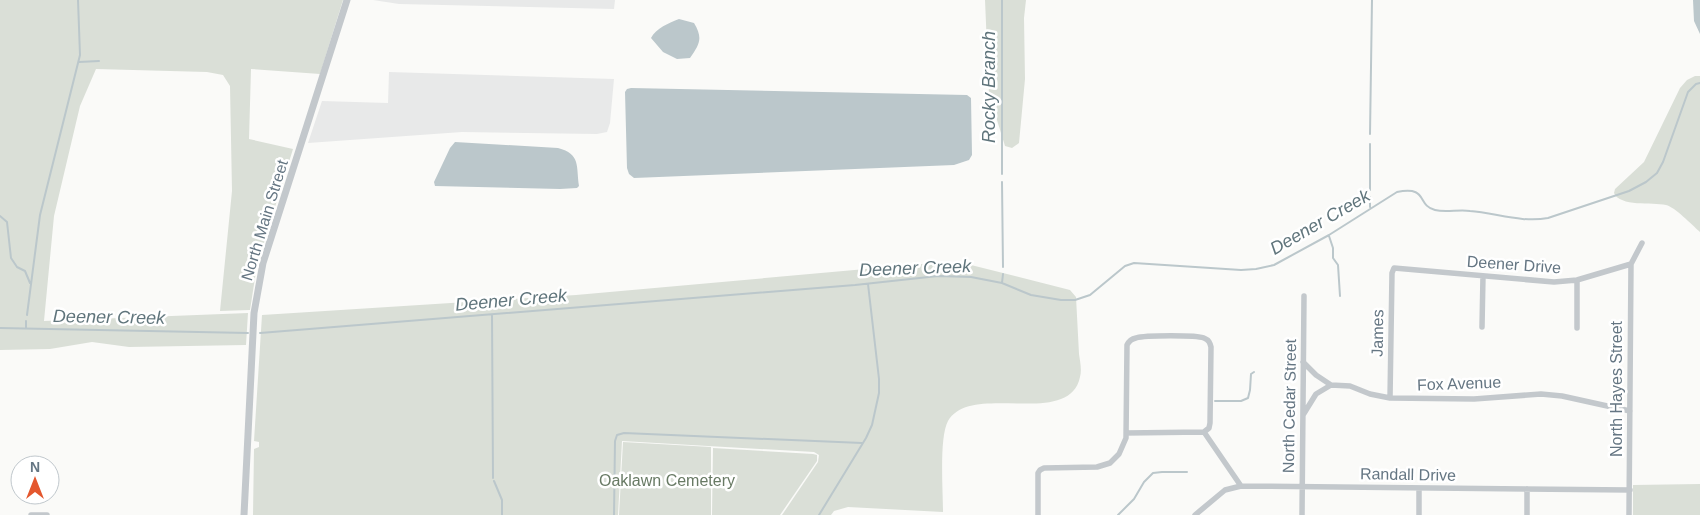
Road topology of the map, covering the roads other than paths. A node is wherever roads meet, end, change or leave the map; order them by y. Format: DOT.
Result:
graph roads {
  1 [pos="347,0"];
  2 [pos="1642,243"];
  3 [pos="1630,264"];
  4 [pos="1394,268"];
  5 [pos="1483,276"];
  6 [pos="1576,280"];
  7 [pos="1304,296"];
  8 [pos="1482,327"];
  9 [pos="1577,328"];
  10 [pos="1303,362"];
  11 [pos="1331,385"];
  12 [pos="1390,398"];
  13 [pos="1630,411"];
  14 [pos="1303,415"];
  15 [pos="1204,432"];
  16 [pos="1126,433"];
  17 [pos="1241,486"];
  18 [pos="1302,486"];
  19 [pos="1419,488"];
  20 [pos="1527,489"];
  21 [pos="1630,490"];
  22 [pos="31,515"];
  23 [pos="47,515"];
  24 [pos="244,515"];
  25 [pos="1038,515"];
  26 [pos="1195,515"];
  27 [pos="1302,515"];
  28 [pos="1419,515"];
  29 [pos="1527,515"];
  30 [pos="1630,515"];
  1 -- 24 [label="street, North Main Street"];
  2 -- 3 [label="street"];
  3 -- 6 [label="street, Deener Drive"];
  3 -- 13 [label="street, North Hayes Street"];
  4 -- 5 [label="street, Deener Drive"];
  4 -- 12 [label="street, James"];
  5 -- 6 [label="street, Deener Drive"];
  5 -- 8 [label="street"];
  6 -- 9 [label="street"];
  7 -- 10 [label="street, North Cedar Street"];
  10 -- 11 [label="street"];
  10 -- 14 [label="street, North Cedar Street"];
  11 -- 12 [label="street, Fox Avenue"];
  11 -- 14 [label="street"];
  12 -- 13 [label="street, Fox Avenue"];
  13 -- 21 [label="street, North Hayes Street"];
  14 -- 18 [label="street, North Cedar Street"];
  15 -- 16 [label="street"];
  15 -- 16 [label="street"];
  15 -- 17 [label="street"];
  16 -- 25 [label="street"];
  17 -- 18 [label="street, Randall Drive"];
  17 -- 26 [label="street, Randall Drive"];
  18 -- 19 [label="street, Randall Drive"];
  18 -- 27 [label="street, North Cedar Street"];
  19 -- 20 [label="street, Randall Drive"];
  19 -- 28 [label="street"];
  20 -- 21 [label="street, Randall Drive"];
  20 -- 29 [label="street"];
  21 -- 30 [label="street, North Hayes Street"];
  22 -- 23 [label="street"];
}
